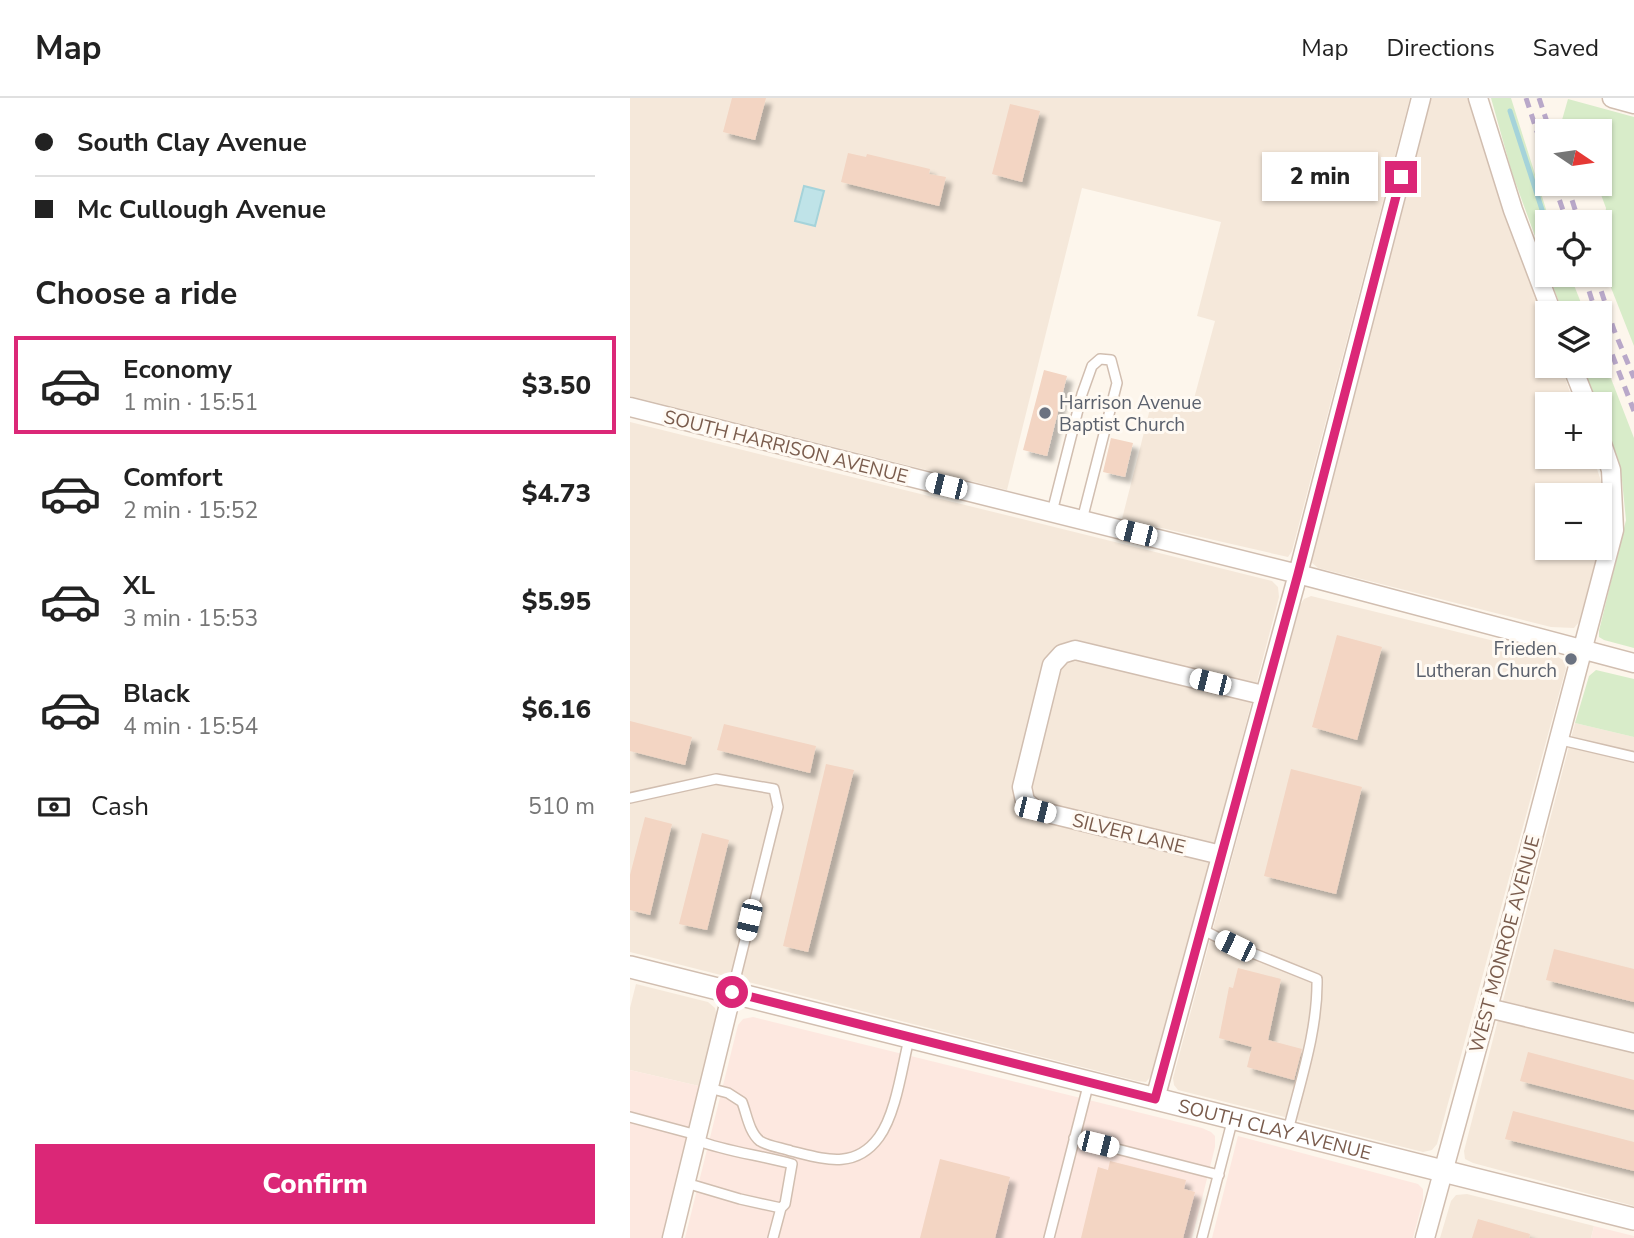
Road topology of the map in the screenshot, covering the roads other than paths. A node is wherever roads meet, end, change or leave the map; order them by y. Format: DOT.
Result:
graph roads {
  1 [pos="1421,98"];
  2 [pos="1478,98"];
  3 [pos="1612,98"];
  4 [pos="1634,104"];
  5 [pos="1547,301"];
  6 [pos="630,407"];
  7 [pos="1611,469"];
  8 [pos="1052,512"];
  9 [pos="1082,520"];
  10 [pos="1298,574"];
  11 [pos="1580,650"];
  12 [pos="1634,663"];
  13 [pos="1263,695"];
  14 [pos="1558,739"];
  15 [pos="1634,757"];
  16 [pos="630,798"];
  17 [pos="1220,855"];
  18 [pos="1201,929"];
  19 [pos="630,967"];
  20 [pos="732,992"];
  21 [pos="1488,1008"];
  22 [pos="909,1037"];
  23 [pos="1634,1043"];
  24 [pos="1089,1082"];
  25 [pos="709,1088"];
  26 [pos="1155,1099"];
  27 [pos="630,1118"];
  28 [pos="1233,1118"];
  29 [pos="1288,1132"];
  30 [pos="697,1138"];
  31 [pos="1074,1138"];
  32 [pos="1443,1170"];
  33 [pos="1219,1175"];
  34 [pos="686,1182"];
  35 [pos="780,1208"];
  36 [pos="1634,1219"];
  37 [pos="672,1238"];
  38 [pos="773,1238"];
  39 [pos="1049,1238"];
  40 [pos="1202,1238"];
  41 [pos="1425,1238"];
  1 -- 10 [label="street"];
  2 -- 5 [label="street"];
  3 -- 4 [label="street"];
  6 -- 8 [label="street, SOUTH HARRISON AVENUE"];
  7 -- 11 [label="street, WEST MONROE AVENUE"];
  8 -- 9 [label="street, SOUTH HARRISON AVENUE"];
  8 -- 9 [label="lane"];
  9 -- 10 [label="street, SOUTH HARRISON AVENUE"];
  10 -- 11 [label="street, SOUTH HARRISON AVENUE"];
  10 -- 13 [label="street"];
  11 -- 12 [label="street, SOUTH HARRISON AVENUE"];
  11 -- 14 [label="street, WEST MONROE AVENUE"];
  13 -- 17 [label="street"];
  13 -- 17 [label="street, SILVER LANE"];
  14 -- 15 [label="lane"];
  14 -- 21 [label="street, WEST MONROE AVENUE"];
  16 -- 20 [label="lane"];
  17 -- 18 [label="street"];
  18 -- 26 [label="street"];
  18 -- 29 [label="lane"];
  19 -- 20 [label="street, SOUTH CLAY AVENUE"];
  20 -- 22 [label="street, SOUTH CLAY AVENUE"];
  20 -- 25 [label="street"];
  21 -- 23 [label="street"];
  21 -- 32 [label="street, WEST MONROE AVENUE"];
  22 -- 24 [label="street, SOUTH CLAY AVENUE"];
  22 -- 25 [label="lane"];
  24 -- 26 [label="street, SOUTH CLAY AVENUE"];
  24 -- 31 [label="lane"];
  25 -- 30 [label="street"];
  26 -- 28 [label="street, SOUTH CLAY AVENUE"];
  27 -- 30 [label="lane"];
  28 -- 29 [label="street, SOUTH CLAY AVENUE"];
  28 -- 33 [label="lane"];
  29 -- 32 [label="street, SOUTH CLAY AVENUE"];
  30 -- 34 [label="street"];
  30 -- 35 [label="lane"];
  31 -- 33 [label="lane"];
  31 -- 39 [label="lane"];
  32 -- 36 [label="street, SOUTH CLAY AVENUE"];
  32 -- 41 [label="street, WEST MONROE AVENUE"];
  33 -- 40 [label="lane"];
  34 -- 35 [label="lane"];
  34 -- 37 [label="street"];
  35 -- 38 [label="lane"];
}
